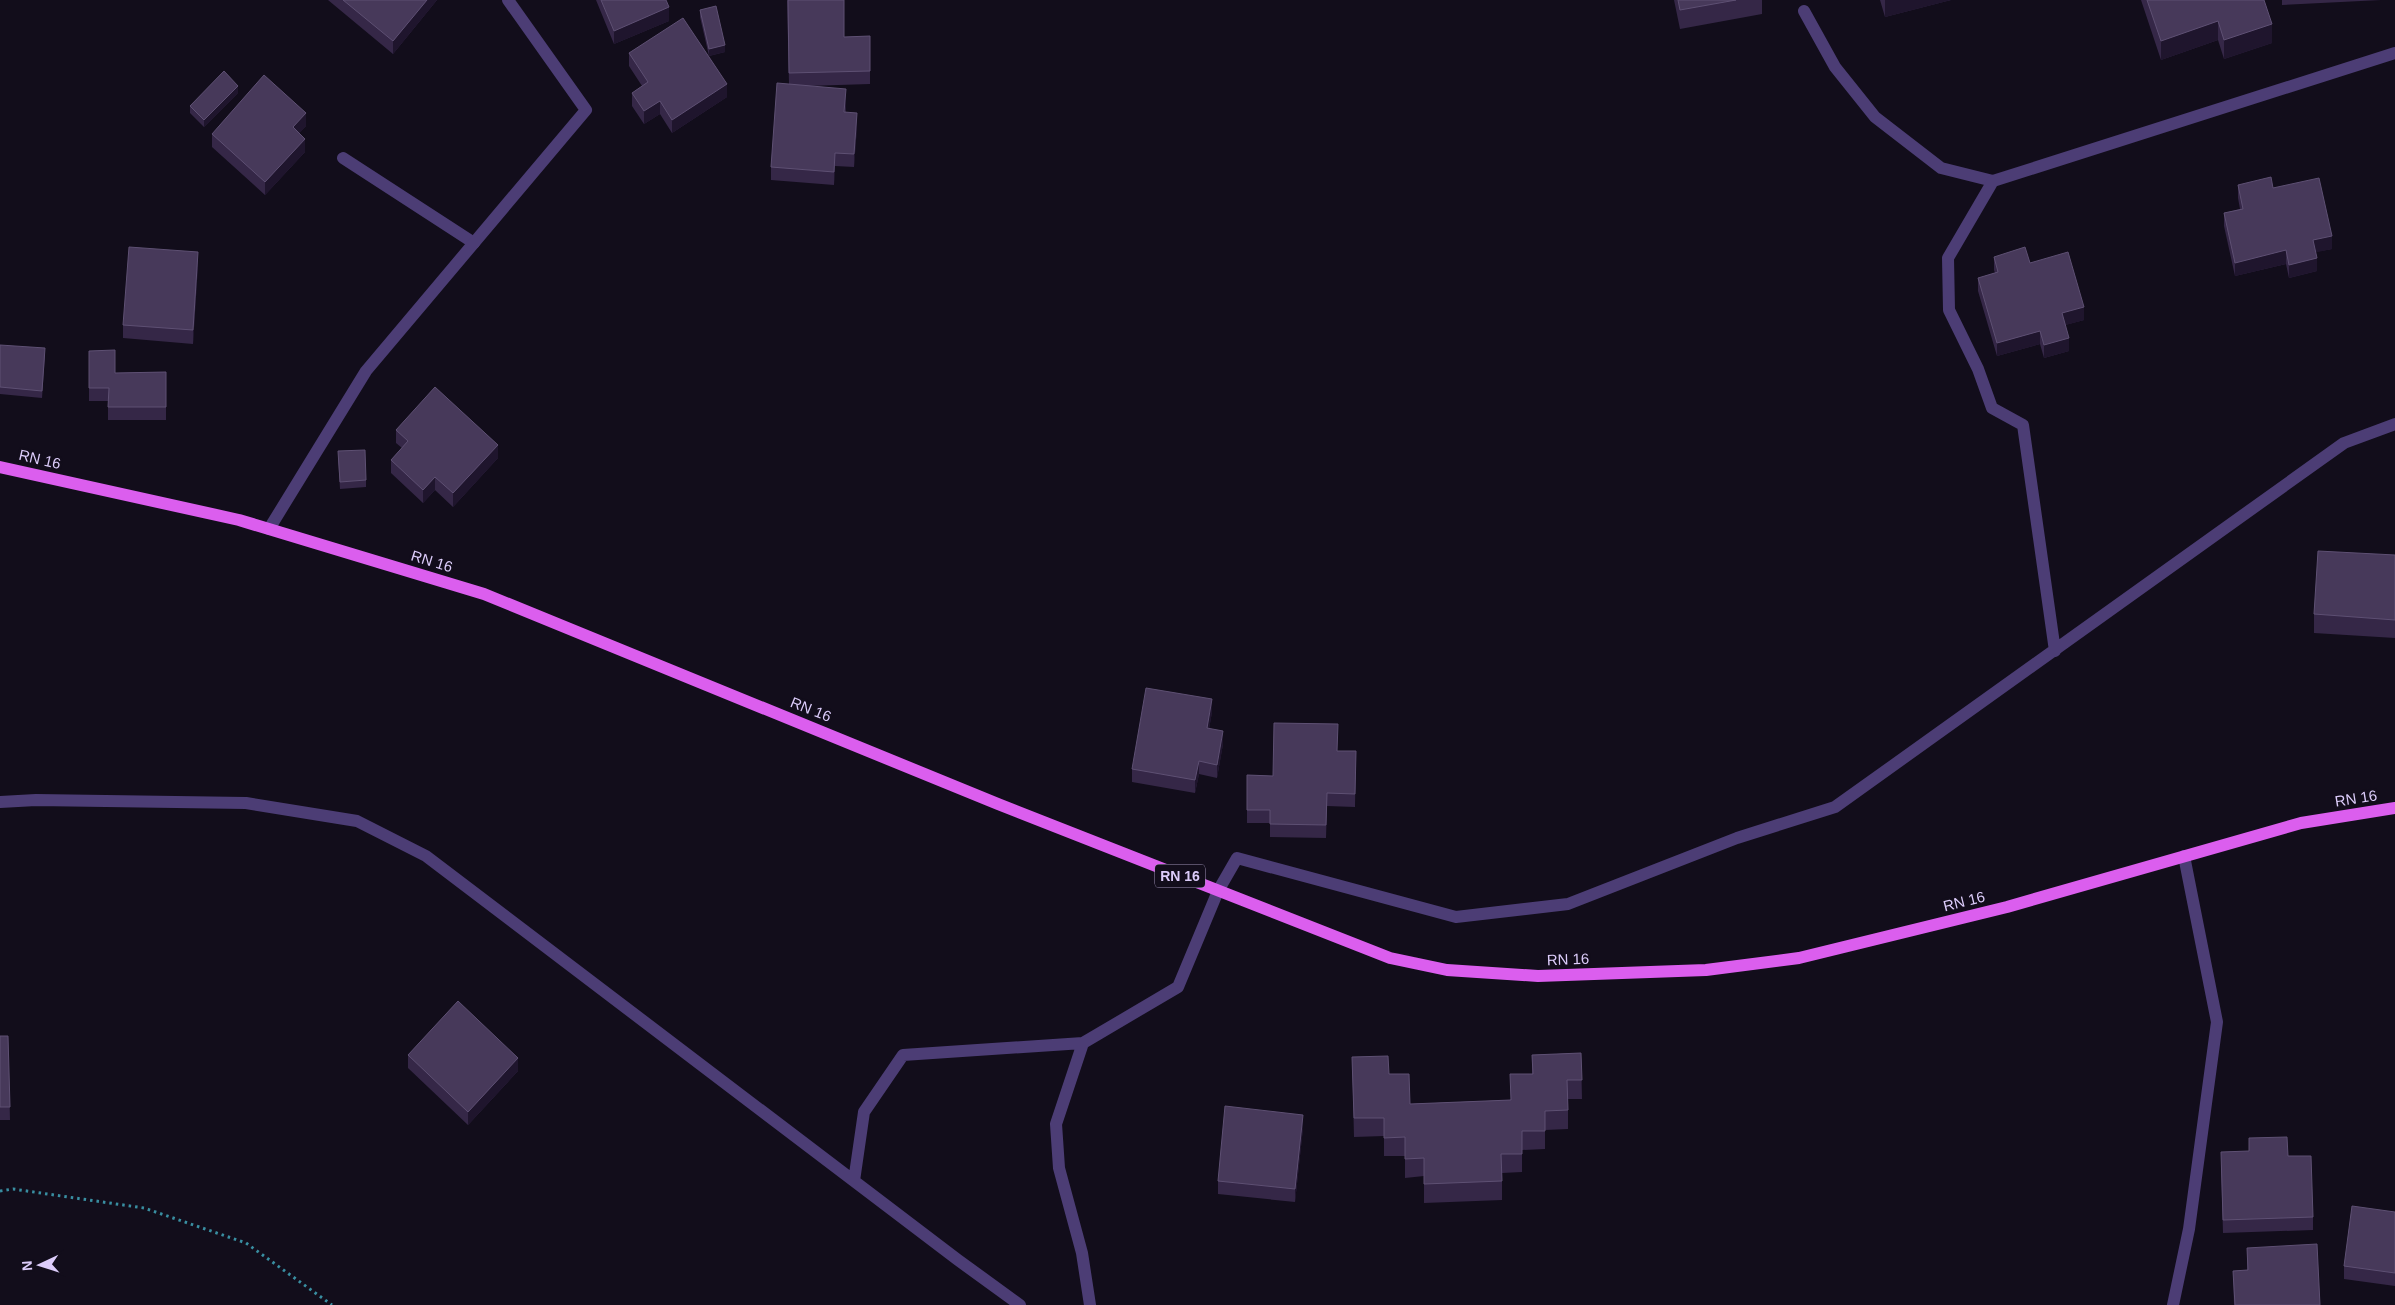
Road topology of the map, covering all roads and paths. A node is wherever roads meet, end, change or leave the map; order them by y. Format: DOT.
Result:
graph roads {
  1 [pos="508,0"];
  2 [pos="1804,11"];
  3 [pos="2395,53"];
  4 [pos="343,158"];
  5 [pos="1993,181"];
  6 [pos="474,243"];
  7 [pos="2395,424"];
  8 [pos="0,467"];
  9 [pos="269,529"];
  10 [pos="2056,651"];
  11 [pos="0,802"];
  12 [pos="2395,808"];
  13 [pos="2184,856"];
  14 [pos="1218,891"];
  15 [pos="1083,1043"];
  16 [pos="854,1181"];
  17 [pos="0,1191"];
  18 [pos="332,1305"];
  19 [pos="1020,1305"];
  20 [pos="1090,1305"];
  21 [pos="2173,1305"];
  1 -- 6 [label="street"];
  2 -- 5 [label="street"];
  3 -- 5 [label="street"];
  4 -- 6 [label="street"];
  5 -- 10 [label="street"];
  6 -- 9 [label="street"];
  7 -- 10 [label="street"];
  8 -- 9 [label="main road, RN 16 / RN 16"];
  9 -- 14 [label="main road, RN 16 / RN 16"];
  10 -- 14 [label="street"];
  11 -- 16 [label="street"];
  12 -- 13 [label="main road, RN 16 / RN 16"];
  13 -- 14 [label="main road, RN 16 / RN 16"];
  13 -- 21 [label="street"];
  14 -- 15 [label="street"];
  15 -- 16 [label="street"];
  15 -- 20 [label="street"];
  16 -- 19 [label="street"];
  17 -- 18 [label="path"];
}
